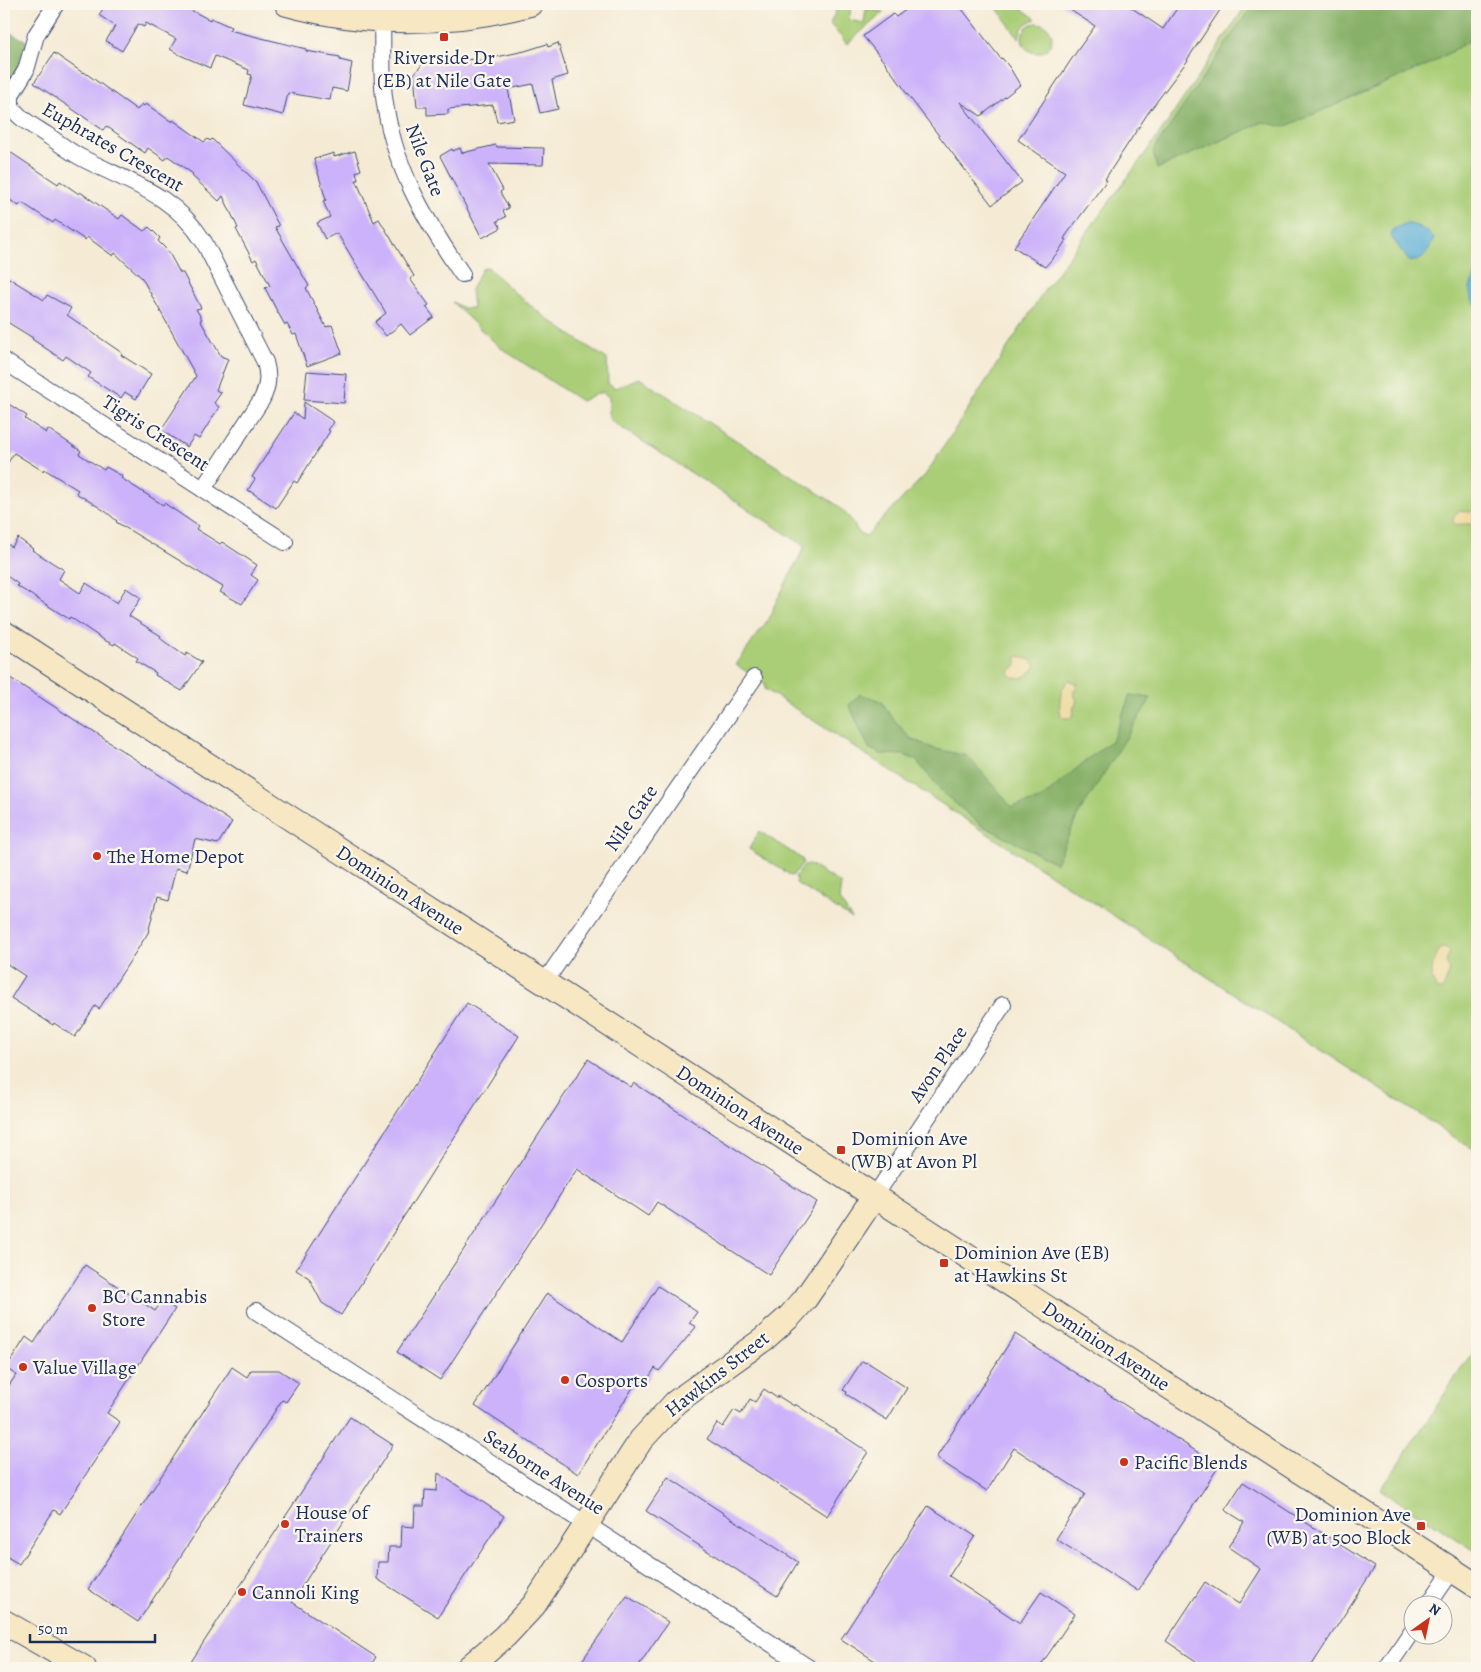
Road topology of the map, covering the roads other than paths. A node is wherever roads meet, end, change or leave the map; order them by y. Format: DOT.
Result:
graph roads {
  1 [pos="56,4"];
  2 [pos="287,4"];
  3 [pos="530,4"];
  4 [pos="382,20"];
  5 [pos="7,109"];
  6 [pos="462,274"];
  7 [pos="4,361"];
  8 [pos="204,489"];
  9 [pos="285,542"];
  10 [pos="4,633"];
  11 [pos="754,678"];
  12 [pos="544,983"];
  13 [pos="1003,1005"];
  14 [pos="874,1197"];
  15 [pos="256,1311"];
  16 [pos="586,1525"];
  17 [pos="1452,1570"];
  18 [pos="1477,1586"];
  19 [pos="1436,1594"];
  20 [pos="4,1622"];
  21 [pos="1404,1643"];
  22 [pos="84,1668"];
  23 [pos="468,1668"];
  24 [pos="809,1668"];
  25 [pos="1387,1668"];
  1 -- 5 [label="street"];
  2 -- 4 [label="main road"];
  3 -- 4 [label="main road"];
  4 -- 6 [label="street, Nile Gate"];
  5 -- 8 [label="street, Euphrates Crescent"];
  7 -- 8 [label="street, Tigris Crescent"];
  8 -- 9 [label="street, Tigris Crescent"];
  10 -- 12 [label="main road, Dominion Avenue"];
  11 -- 12 [label="street, Nile Gate"];
  12 -- 14 [label="main road, Dominion Avenue"];
  13 -- 14 [label="street, Avon Place"];
  14 -- 16 [label="main road, Hawkins Street"];
  14 -- 17 [label="main road, Dominion Avenue"];
  15 -- 16 [label="street, Seaborne Avenue"];
  16 -- 23 [label="main road, Hawkins Street"];
  16 -- 24 [label="street, Seaborne Avenue"];
  17 -- 18 [label="main road, Dominion Avenue"];
  17 -- 19 [label="street"];
  20 -- 22 [label="main road"];
  21 -- 25 [label="street"];
}
